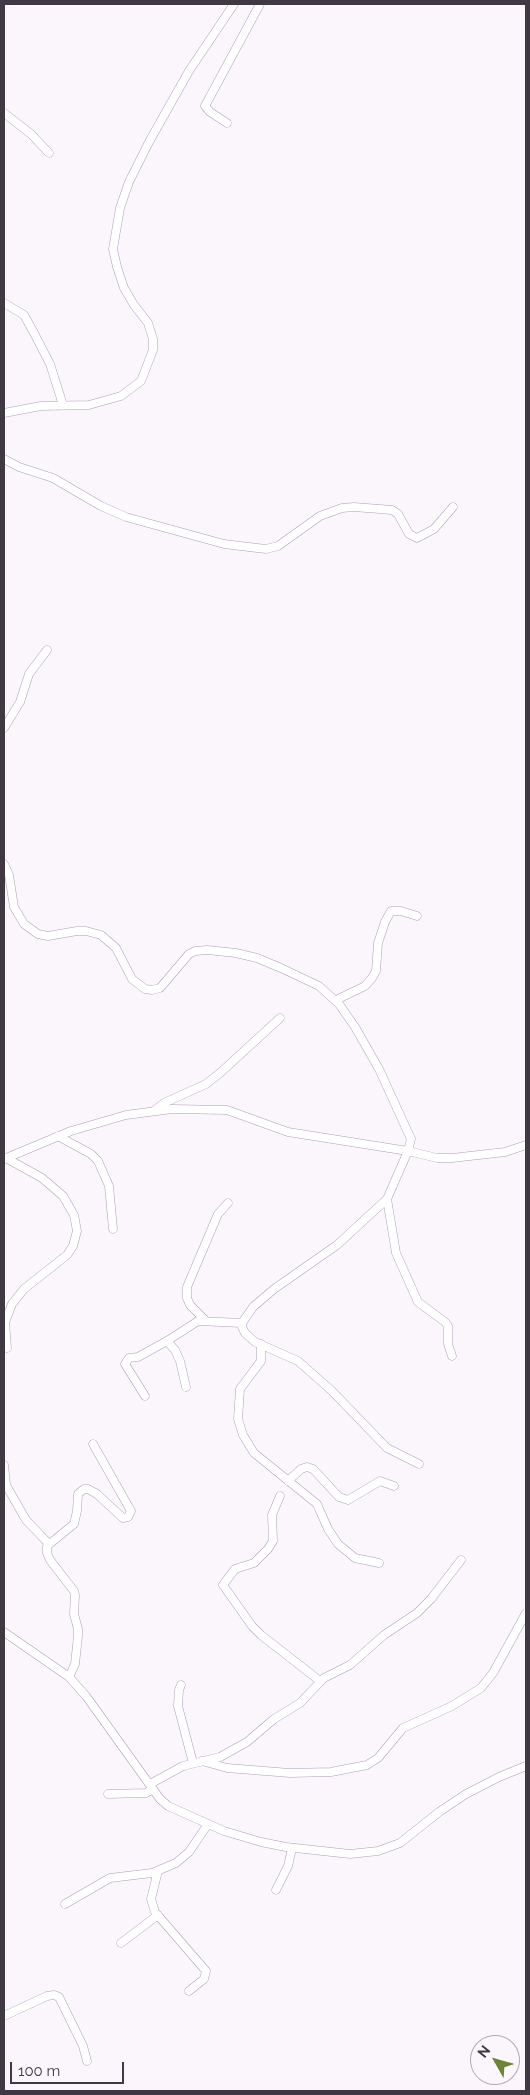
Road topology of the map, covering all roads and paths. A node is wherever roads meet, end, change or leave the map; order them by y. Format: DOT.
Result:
graph roads {
  1 [pos="234,4"];
  2 [pos="260,4"];
  3 [pos="4,112"];
  4 [pos="227,123"];
  5 [pos="49,154"];
  6 [pos="4,302"];
  7 [pos="63,405"];
  8 [pos="4,413"];
  9 [pos="4,459"];
  10 [pos="453,507"];
  11 [pos="47,650"];
  12 [pos="4,728"];
  13 [pos="4,864"];
  14 [pos="417,916"];
  15 [pos="336,1000"];
  16 [pos="280,1018"];
  17 [pos="155,1110"];
  18 [pos="58,1136"];
  19 [pos="526,1145"];
  20 [pos="408,1151"];
  21 [pos="5,1159"];
  22 [pos="387,1199"];
  23 [pos="228,1203"];
  24 [pos="113,1229"];
  25 [pos="205,1320"];
  26 [pos="242,1323"];
  27 [pos="168,1341"];
  28 [pos="261,1344"];
  29 [pos="7,1348"];
  30 [pos="452,1356"];
  31 [pos="186,1387"];
  32 [pos="145,1396"];
  33 [pos="93,1444"];
  34 [pos="419,1464"];
  35 [pos="4,1465"];
  36 [pos="288,1480"];
  37 [pos="394,1486"];
  38 [pos="280,1496"];
  39 [pos="48,1544"];
  40 [pos="462,1560"];
  41 [pos="379,1563"];
  42 [pos="526,1613"];
  43 [pos="4,1632"];
  44 [pos="69,1677"];
  45 [pos="320,1681"];
  46 [pos="181,1685"];
  47 [pos="202,1762"];
  48 [pos="193,1763"];
  49 [pos="526,1766"];
  50 [pos="152,1787"];
  51 [pos="108,1794"];
  52 [pos="208,1824"];
  53 [pos="292,1848"];
  54 [pos="158,1871"];
  55 [pos="276,1890"];
  56 [pos="65,1904"];
  57 [pos="158,1915"];
  58 [pos="121,1943"];
  59 [pos="189,1991"];
  60 [pos="4,2016"];
  61 [pos="87,2061"];
  1 -- 7 [label="street"];
  2 -- 4 [label="street"];
  3 -- 5 [label="street"];
  6 -- 7 [label="street"];
  7 -- 8 [label="street"];
  9 -- 10 [label="street"];
  11 -- 12 [label="street"];
  13 -- 15 [label="street"];
  14 -- 15 [label="street"];
  15 -- 20 [label="street"];
  16 -- 17 [label="street"];
  17 -- 18 [label="street"];
  17 -- 20 [label="street"];
  18 -- 21 [label="street"];
  18 -- 24 [label="street"];
  19 -- 20 [label="street"];
  20 -- 22 [label="street"];
  21 -- 29 [label="street"];
  22 -- 26 [label="street"];
  22 -- 30 [label="street"];
  23 -- 25 [label="street"];
  25 -- 26 [label="street"];
  25 -- 27 [label="street"];
  26 -- 28 [label="street"];
  27 -- 31 [label="street"];
  27 -- 32 [label="street"];
  28 -- 34 [label="street"];
  28 -- 36 [label="street"];
  33 -- 39 [label="street"];
  35 -- 39 [label="street"];
  36 -- 37 [label="street"];
  36 -- 41 [label="street"];
  38 -- 45 [label="street"];
  39 -- 44 [label="street"];
  40 -- 45 [label="street"];
  42 -- 47 [label="street"];
  43 -- 44 [label="street"];
  44 -- 50 [label="street"];
  45 -- 47 [label="street"];
  46 -- 48 [label="street"];
  47 -- 48 [label="street"];
  48 -- 50 [label="street"];
  49 -- 53 [label="street"];
  50 -- 51 [label="street"];
  50 -- 52 [label="street"];
  52 -- 53 [label="street"];
  52 -- 54 [label="street"];
  53 -- 55 [label="street"];
  54 -- 56 [label="street"];
  54 -- 57 [label="street"];
  57 -- 58 [label="street"];
  57 -- 59 [label="street"];
  60 -- 61 [label="street"];
}
